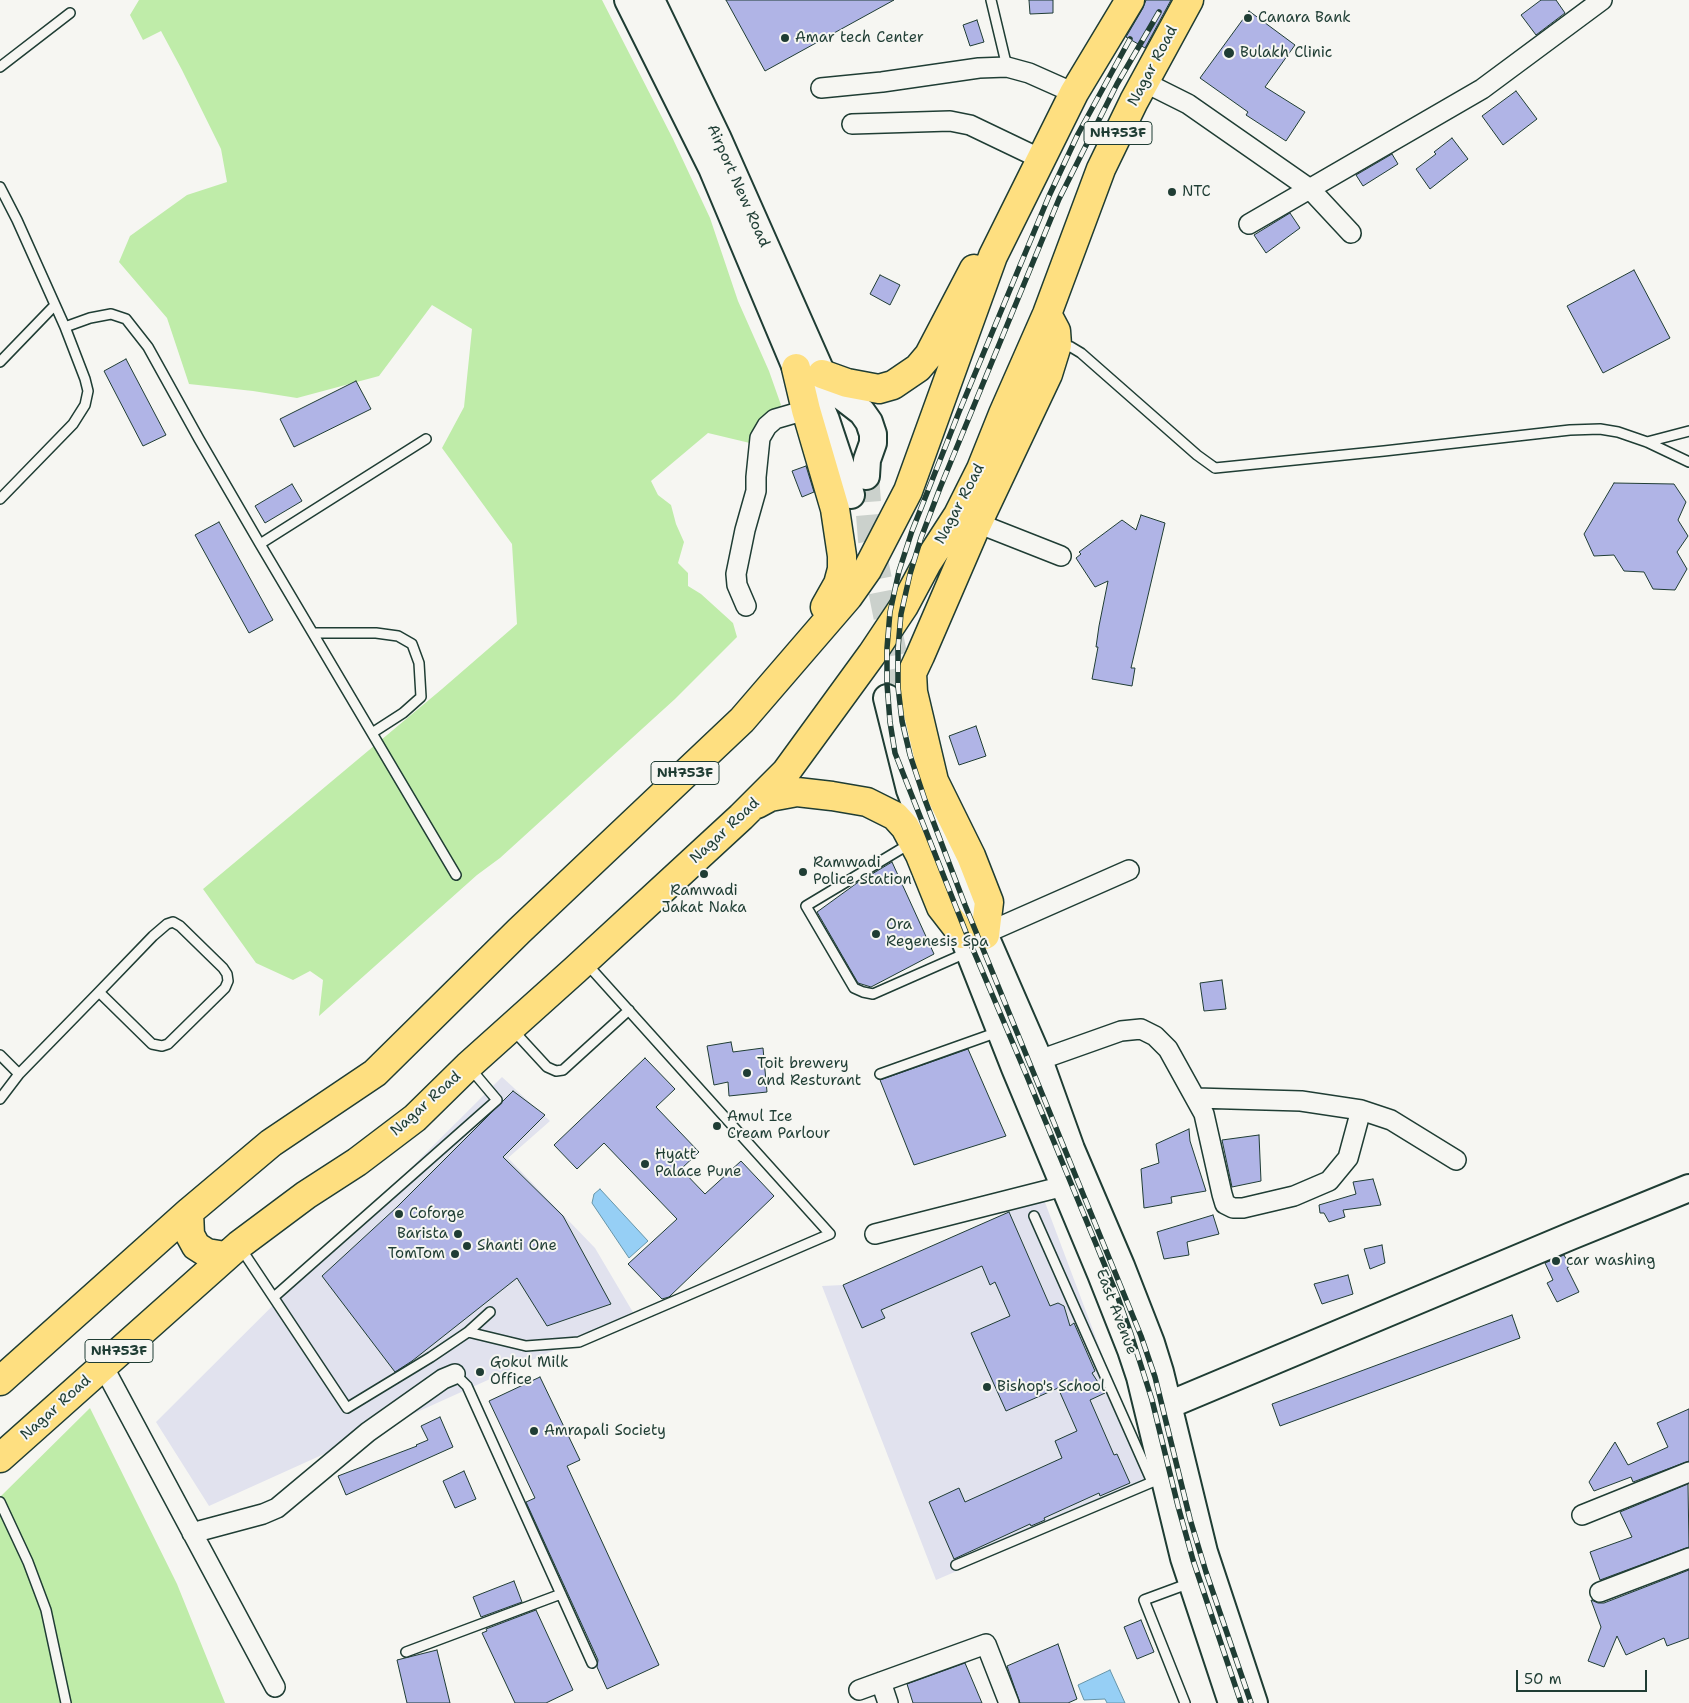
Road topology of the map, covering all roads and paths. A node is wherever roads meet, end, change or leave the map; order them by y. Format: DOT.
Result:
graph roads {
  1 [pos="628,0"];
  2 [pos="651,0"];
  3 [pos="992,0"];
  4 [pos="1130,0"];
  5 [pos="1188,0"];
  6 [pos="1602,0"];
  7 [pos="70,13"];
  8 [pos="0,67"];
  9 [pos="1007,67"];
  10 [pos="1144,82"];
  11 [pos="820,88"];
  12 [pos="1074,93"];
  13 [pos="852,124"];
  14 [pos="1041,159"];
  15 [pos="0,187"];
  16 [pos="1310,189"];
  17 [pos="1249,224"];
  18 [pos="1351,232"];
  19 [pos="1002,240"];
  20 [pos="55,305"];
  21 [pos="1047,314"];
  22 [pos="65,327"];
  23 [pos="1057,344"];
  24 [pos="0,362"];
  25 [pos="809,371"];
  26 [pos="806,410"];
  27 [pos="1689,431"];
  28 [pos="426,439"];
  29 [pos="1648,442"];
  30 [pos="1689,462"];
  31 [pos="0,499"];
  32 [pos="967,520"];
  33 [pos="260,544"];
  34 [pos="1061,556"];
  35 [pos="746,606"];
  36 [pos="313,633"];
  37 [pos="804,648"];
  38 [pos="895,696"];
  39 [pos="372,733"];
  40 [pos="751,806"];
  41 [pos="914,842"];
  42 [pos="1129,870"];
  43 [pos="456,875"];
  44 [pos="970,940"];
  45 [pos="584,961"];
  46 [pos="99,992"];
  47 [pos="629,1010"];
  48 [pos="511,1028"];
  49 [pos="1001,1031"];
  50 [pos="0,1055"];
  51 [pos="1027,1064"];
  52 [pos="468,1066"];
  53 [pos="19,1074"];
  54 [pos="880,1074"];
  55 [pos="1196,1098"];
  56 [pos="0,1099"];
  57 [pos="1361,1110"];
  58 [pos="1456,1160"];
  59 [pos="1064,1186"];
  60 [pos="1689,1188"];
  61 [pos="188,1212"];
  62 [pos="1034,1216"];
  63 [pos="875,1234"];
  64 [pos="155,1242"];
  65 [pos="232,1251"];
  66 [pos="191,1287"];
  67 [pos="274,1297"];
  68 [pos="490,1312"];
  69 [pos="468,1332"];
  70 [pos="103,1366"];
  71 [pos="455,1374"];
  72 [pos="1,1377"];
  73 [pos="1143,1416"];
  74 [pos="0,1458"];
  75 [pos="1689,1472"];
  76 [pos="1158,1479"];
  77 [pos="0,1502"];
  78 [pos="1582,1515"];
  79 [pos="192,1533"];
  80 [pos="1689,1558"];
  81 [pos="956,1565"];
  82 [pos="1192,1582"];
  83 [pos="1600,1592"];
  84 [pos="561,1594"];
  85 [pos="406,1652"];
  86 [pos="592,1662"];
  87 [pos="881,1682"];
  88 [pos="275,1687"];
  89 [pos="859,1692"];
  90 [pos="66,1703"];
  91 [pos="888,1703"];
  92 [pos="1009,1703"];
  93 [pos="1184,1703"];
  94 [pos="1232,1703"];
  95 [pos="1254,1703"];
  1 -- 25 [label="main road, Airport New Road"];
  2 -- 25 [label="main road, Airport New Road"];
  3 -- 9 [label="lane"];
  4 -- 12 [label="highway, NH753F"];
  5 -- 10 [label="highway, Nagar Road / NH753F"];
  6 -- 16 [label="street"];
  7 -- 8 [label="lane"];
  9 -- 11 [label="street"];
  9 -- 12 [label="street"];
  10 -- 16 [label="street"];
  10 -- 21 [label="highway, Nagar Road / NH753F"];
  12 -- 14 [label="highway, NH753F"];
  13 -- 14 [label="street"];
  14 -- 19 [label="highway, NH753F"];
  15 -- 20 [label="lane"];
  16 -- 17 [label="street"];
  16 -- 18 [label="street"];
  19 -- 25 [label="highway"];
  19 -- 37 [label="highway, NH753F"];
  20 -- 22 [label="lane"];
  20 -- 24 [label="lane"];
  21 -- 23 [label="highway"];
  21 -- 32 [label="highway, Nagar Road / NH753F"];
  22 -- 31 [label="lane"];
  22 -- 33 [label="lane"];
  23 -- 29 [label="lane"];
  23 -- 32 [label="highway"];
  25 -- 25 [label="main road"];
  25 -- 26 [label="highway"];
  26 -- 35 [label="street"];
  26 -- 37 [label="highway"];
  27 -- 29 [label="lane"];
  28 -- 33 [label="lane"];
  29 -- 30 [label="lane"];
  32 -- 34 [label="street"];
  32 -- 40 [label="highway, Nagar Road / NH753F"];
  32 -- 44 [label="highway"];
  33 -- 36 [label="lane"];
  36 -- 39 [label="lane"];
  36 -- 39 [label="lane"];
  37 -- 61 [label="highway, NH753F"];
  38 -- 44 [label="main road"];
  39 -- 43 [label="lane"];
  40 -- 41 [label="highway"];
  40 -- 45 [label="highway, Nagar Road / NH753F"];
  41 -- 44 [label="highway"];
  41 -- 44 [label="lane"];
  42 -- 44 [label="street"];
  44 -- 49 [label="main road, East Avenue"];
  44 -- 51 [label="main road, East Avenue"];
  45 -- 47 [label="lane"];
  45 -- 48 [label="highway, Nagar Road / NH753F"];
  46 -- 46 [label="lane"];
  46 -- 53 [label="lane"];
  47 -- 48 [label="lane"];
  47 -- 69 [label="lane"];
  48 -- 52 [label="highway, Nagar Road / NH753F"];
  49 -- 51 [label="main road, East Avenue"];
  49 -- 54 [label="lane"];
  50 -- 53 [label="lane"];
  51 -- 55 [label="street"];
  51 -- 59 [label="main road, East Avenue"];
  51 -- 73 [label="main road, East Avenue"];
  52 -- 65 [label="highway, Nagar Road / NH753F"];
  52 -- 67 [label="lane"];
  53 -- 56 [label="lane"];
  55 -- 57 [label="street"];
  55 -- 57 [label="street"];
  57 -- 58 [label="street"];
  59 -- 63 [label="street"];
  59 -- 73 [label="main road, East Avenue"];
  60 -- 73 [label="main road"];
  61 -- 64 [label="highway, NH753F"];
  61 -- 65 [label="highway"];
  62 -- 73 [label="lane"];
  64 -- 66 [label="highway"];
  64 -- 72 [label="highway, NH753F"];
  65 -- 66 [label="highway, Nagar Road / NH753F"];
  65 -- 67 [label="lane"];
  66 -- 70 [label="highway, Nagar Road / NH753F"];
  67 -- 69 [label="lane"];
  68 -- 69 [label="lane"];
  70 -- 74 [label="highway, Nagar Road / NH753F"];
  70 -- 79 [label="street"];
  71 -- 79 [label="street"];
  71 -- 84 [label="lane"];
  73 -- 76 [label="main road, East Avenue"];
  73 -- 95 [label="main road, East Avenue"];
  75 -- 78 [label="street"];
  76 -- 81 [label="lane"];
  76 -- 82 [label="main road, East Avenue"];
  77 -- 90 [label="lane"];
  79 -- 88 [label="street"];
  80 -- 83 [label="street"];
  82 -- 93 [label="lane"];
  82 -- 94 [label="main road, East Avenue"];
  84 -- 85 [label="lane"];
  84 -- 86 [label="lane"];
  87 -- 89 [label="street"];
  87 -- 91 [label="street"];
  87 -- 92 [label="street"];
}
